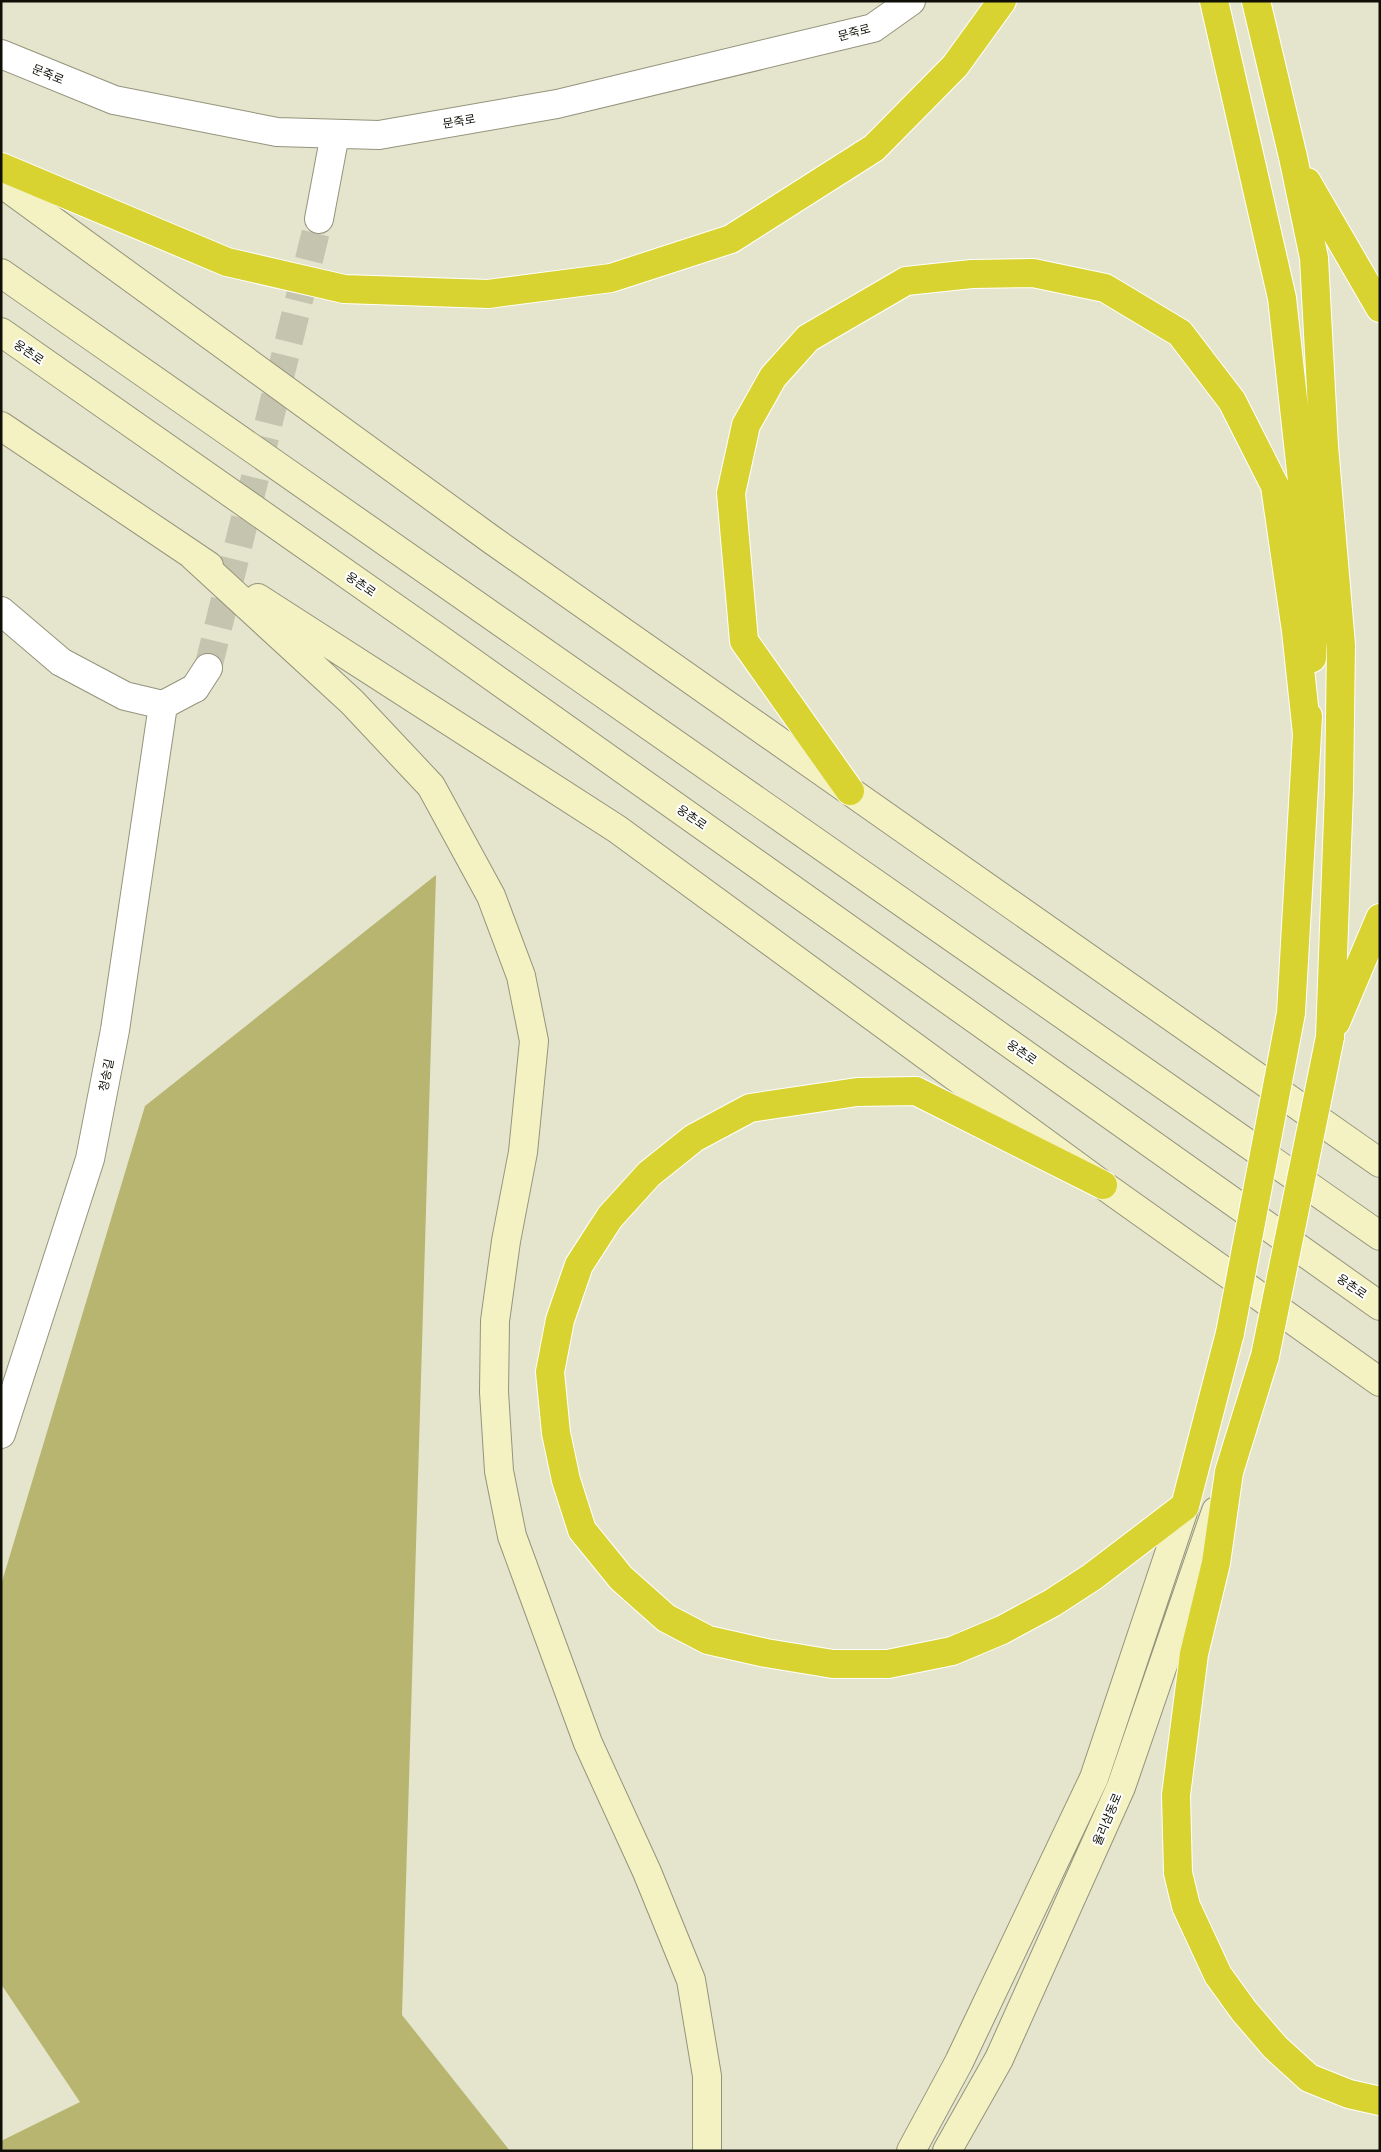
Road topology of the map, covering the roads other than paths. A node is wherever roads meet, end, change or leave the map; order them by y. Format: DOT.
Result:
graph roads {
  1 [pos="911,1"];
  2 [pos="1002,1"];
  3 [pos="1214,1"];
  4 [pos="1256,1"];
  5 [pos="1,54"];
  6 [pos="335,134"];
  7 [pos="1293,157"];
  8 [pos="1,167"];
  9 [pos="1,183"];
  10 [pos="319,219"];
  11 [pos="1,273"];
  12 [pos="1380,308"];
  13 [pos="1,332"];
  14 [pos="1,426"];
  15 [pos="193,556"];
  16 [pos="1,611"];
  17 [pos="201,678"];
  18 [pos="163,705"];
  19 [pos="1307,734"];
  20 [pos="850,791"];
  21 [pos="1380,918"];
  22 [pos="1330,1037"];
  23 [pos="1380,1163"];
  24 [pos="1103,1185"];
  25 [pos="1380,1236"];
  26 [pos="1380,1306"];
  27 [pos="1380,1382"];
  28 [pos="1,1434"];
  29 [pos="1230,1472"];
  30 [pos="1185,1506"];
  31 [pos="1380,2101"];
  32 [pos="707,2151"];
  33 [pos="911,2151"];
  34 [pos="947,2151"];
  1 -- 6 [label="street, 문죽로"];
  2 -- 8 [label="highway"];
  3 -- 19 [label="highway"];
  4 -- 7 [label="highway"];
  5 -- 6 [label="street, 문죽로"];
  6 -- 10 [label="street"];
  7 -- 12 [label="highway"];
  7 -- 22 [label="highway"];
  9 -- 20 [label="main road"];
  11 -- 25 [label="main road"];
  13 -- 26 [label="main road, 웅촌로"];
  14 -- 15 [label="main road"];
  15 -- 24 [label="main road"];
  15 -- 32 [label="main road"];
  16 -- 18 [label="street"];
  17 -- 18 [label="street"];
  18 -- 28 [label="street, 청송길"];
  19 -- 20 [label="highway"];
  19 -- 30 [label="highway, bridge"];
  20 -- 23 [label="main road"];
  21 -- 22 [label="highway"];
  22 -- 29 [label="highway, bridge"];
  24 -- 27 [label="main road"];
  24 -- 30 [label="highway"];
  29 -- 31 [label="highway"];
  29 -- 34 [label="main road, 율리삼동로"];
  30 -- 33 [label="main road"];
}
